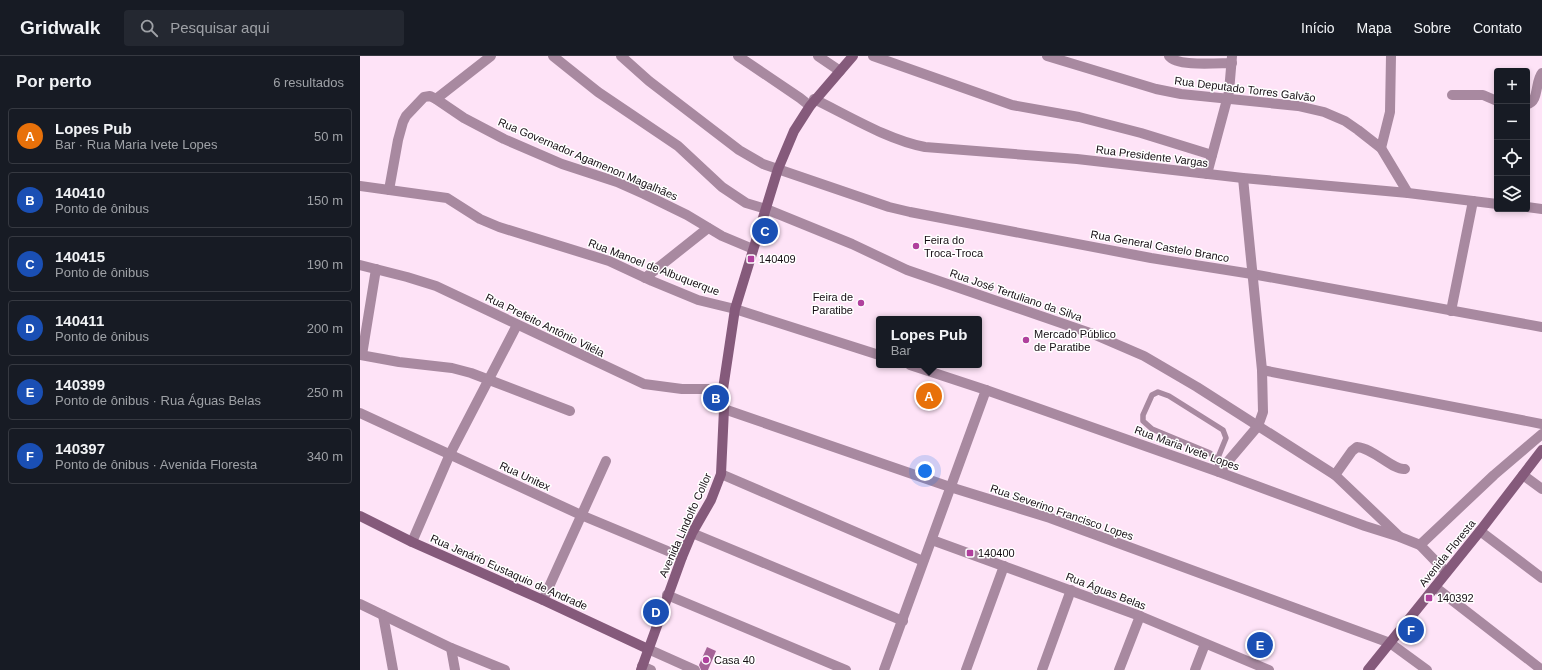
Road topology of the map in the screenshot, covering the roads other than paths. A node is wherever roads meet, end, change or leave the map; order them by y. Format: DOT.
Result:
graph roads {
  1 [pos="491,56"];
  2 [pos="553,56"];
  3 [pos="621,56"];
  4 [pos="738,56"];
  5 [pos="818,56"];
  6 [pos="853,56"];
  7 [pos="873,56"];
  8 [pos="1047,56"];
  9 [pos="1170,56"];
  10 [pos="1391,56"];
  11 [pos="1232,59"];
  12 [pos="840,71"];
  13 [pos="1542,73"];
  14 [pos="1452,95"];
  15 [pos="436,99"];
  16 [pos="1227,99"];
  17 [pos="1494,100"];
  18 [pos="812,102"];
  19 [pos="1530,103"];
  20 [pos="1381,148"];
  21 [pos="1212,155"];
  22 [pos="778,169"];
  23 [pos="1207,174"];
  24 [pos="1243,178"];
  25 [pos="360,186"];
  26 [pos="389,190"];
  27 [pos="1408,193"];
  28 [pos="1473,201"];
  29 [pos="1494,204"];
  30 [pos="1530,207"];
  31 [pos="766,209"];
  32 [pos="1542,209"];
  33 [pos="708,228"];
  34 [pos="753,249"];
  35 [pos="360,265"];
  36 [pos="376,269"];
  37 [pos="1252,274"];
  38 [pos="645,278"];
  39 [pos="735,309"];
  40 [pos="1451,311"];
  41 [pos="517,325"];
  42 [pos="1542,327"];
  43 [pos="876,354"];
  44 [pos="361,355"];
  45 [pos="919,368"];
  46 [pos="1262,370"];
  47 [pos="488,380"];
  48 [pos="724,389"];
  49 [pos="986,390"];
  50 [pos="724,409"];
  51 [pos="570,412"];
  52 [pos="360,413"];
  53 [pos="1542,424"];
  54 [pos="1258,426"];
  55 [pos="1542,434"];
  56 [pos="1542,450"];
  57 [pos="450,454"];
  58 [pos="606,460"];
  59 [pos="1217,460"];
  60 [pos="1405,469"];
  61 [pos="1219,472"];
  62 [pos="721,474"];
  63 [pos="1335,475"];
  64 [pos="1523,475"];
  65 [pos="950,487"];
  66 [pos="1542,489"];
  67 [pos="581,515"];
  68 [pos="360,516"];
  69 [pos="1480,531"];
  70 [pos="692,533"];
  71 [pos="1400,537"];
  72 [pos="932,540"];
  73 [pos="412,542"];
  74 [pos="1420,545"];
  75 [pos="682,557"];
  76 [pos="923,561"];
  77 [pos="1004,566"];
  78 [pos="1446,572"];
  79 [pos="1542,578"];
  80 [pos="1435,587"];
  81 [pos="1071,590"];
  82 [pos="667,595"];
  83 [pos="543,600"];
  84 [pos="360,604"];
  85 [pos="383,615"];
  86 [pos="1140,616"];
  87 [pos="903,621"];
  88 [pos="1390,643"];
  89 [pos="1205,644"];
  90 [pos="451,648"];
  91 [pos="648,649"];
  92 [pos="644,669"];
  93 [pos="393,670"];
  94 [pos="455,670"];
  95 [pos="505,670"];
  96 [pos="695,670"];
  97 [pos="846,670"];
  98 [pos="884,670"];
  99 [pos="966,670"];
  100 [pos="1042,670"];
  101 [pos="1119,670"];
  102 [pos="1195,670"];
  103 [pos="1269,670"];
  104 [pos="1368,670"];
  105 [pos="1427,670"];
  106 [pos="1542,670"];
  1 -- 15 [label="street"];
  2 -- 31 [label="street, Rua José Tertuliano da Silva"];
  3 -- 22 [label="street, Rua General Castelo Branco"];
  4 -- 18 [label="street, Rua Presidente Vargas"];
  5 -- 12 [label="street"];
  6 -- 12 [label="main road, Avenida Lindolfo Collor"];
  7 -- 21 [label="street"];
  8 -- 16 [label="street, Rua Deputado Torres Galvão"];
  9 -- 11 [label="street"];
  10 -- 20 [label="street"];
  11 -- 16 [label="street"];
  12 -- 18 [label="main road, Avenida Lindolfo Collor"];
  13 -- 19 [label="street"];
  14 -- 17 [label="street"];
  15 -- 26 [label="street"];
  15 -- 33 [label="street, Rua Governador Agamenon Magalhães"];
  16 -- 20 [label="street, Rua Deputado Torres Galvão"];
  16 -- 21 [label="street"];
  18 -- 22 [label="main road, Avenida Lindolfo Collor"];
  18 -- 23 [label="street, Rua Presidente Vargas"];
  20 -- 27 [label="street, Rua Deputado Torres Galvão"];
  21 -- 23 [label="street"];
  22 -- 31 [label="main road, Avenida Lindolfo Collor"];
  22 -- 37 [label="street, Rua General Castelo Branco"];
  23 -- 24 [label="street, Rua Presidente Vargas"];
  24 -- 27 [label="street, Rua Presidente Vargas"];
  24 -- 37 [label="street"];
  25 -- 26 [label="street, Rua Manoel de Albuquerque"];
  26 -- 38 [label="street, Rua Manoel de Albuquerque"];
  27 -- 28 [label="street, Rua Presidente Vargas"];
  28 -- 29 [label="street, Rua Presidente Vargas"];
  28 -- 40 [label="street"];
  30 -- 32 [label="street"];
  31 -- 34 [label="main road, Avenida Lindolfo Collor"];
  31 -- 54 [label="street, Rua José Tertuliano da Silva"];
  33 -- 34 [label="street, Rua Governador Agamenon Magalhães"];
  33 -- 38 [label="street"];
  34 -- 39 [label="main road, Avenida Lindolfo Collor"];
  35 -- 36 [label="street, Rua Prefeito Antônio Viléla"];
  36 -- 41 [label="street, Rua Prefeito Antônio Viléla"];
  36 -- 44 [label="street"];
  37 -- 40 [label="street, Rua General Castelo Branco"];
  37 -- 46 [label="street"];
  38 -- 39 [label="street, Rua Manoel de Albuquerque"];
  39 -- 43 [label="street"];
  39 -- 48 [label="main road, Avenida Lindolfo Collor"];
  40 -- 42 [label="street, Rua General Castelo Branco"];
  41 -- 47 [label="street"];
  41 -- 48 [label="street, Rua Prefeito Antônio Viléla"];
  44 -- 47 [label="street"];
  45 -- 49 [label="street, Rua Maria Ivete Lopes"];
  46 -- 53 [label="street"];
  46 -- 54 [label="street"];
  47 -- 51 [label="street"];
  47 -- 57 [label="street"];
  48 -- 50 [label="main road, Avenida Lindolfo Collor"];
  49 -- 61 [label="street, Rua Maria Ivete Lopes"];
  49 -- 65 [label="street"];
  50 -- 62 [label="main road, Avenida Lindolfo Collor"];
  50 -- 65 [label="street, Rua Severino Francisco Lopes"];
  52 -- 57 [label="street, Rua Unitex"];
  54 -- 61 [label="street"];
  54 -- 63 [label="street, Rua José Tertuliano da Silva"];
  55 -- 74 [label="street"];
  56 -- 64 [label="main road, Avenida Floresta"];
  57 -- 67 [label="street, Rua Unitex"];
  57 -- 73 [label="street"];
  58 -- 67 [label="street"];
  59 -- 59 [label="lane"];
  59 -- 61 [label="lane"];
  60 -- 63 [label="street"];
  61 -- 71 [label="street, Rua Maria Ivete Lopes"];
  62 -- 70 [label="main road, Avenida Lindolfo Collor"];
  62 -- 76 [label="street"];
  63 -- 71 [label="street, Rua José Tertuliano da Silva"];
  64 -- 66 [label="street"];
  64 -- 69 [label="main road, Avenida Floresta"];
  65 -- 72 [label="street"];
  65 -- 88 [label="street, Rua Severino Francisco Lopes"];
  67 -- 75 [label="street, Rua Unitex"];
  67 -- 83 [label="street"];
  68 -- 73 [label="main road, Rua Jenário Eustaquio de Andrade"];
  69 -- 78 [label="main road, Avenida Floresta"];
  69 -- 79 [label="street"];
  70 -- 75 [label="main road, Avenida Lindolfo Collor"];
  70 -- 87 [label="street"];
  71 -- 74 [label="street, Rua Maria Ivete Lopes"];
  72 -- 76 [label="street"];
  72 -- 77 [label="street, Rua Águas Belas"];
  73 -- 83 [label="main road, Rua Jenário Eustaquio de Andrade"];
  74 -- 78 [label="street, Rua Maria Ivete Lopes"];
  75 -- 82 [label="main road, Avenida Lindolfo Collor"];
  76 -- 87 [label="street"];
  77 -- 81 [label="street, Rua Águas Belas"];
  77 -- 99 [label="street"];
  78 -- 80 [label="main road, Avenida Floresta"];
  80 -- 88 [label="main road, Avenida Floresta"];
  80 -- 106 [label="street"];
  81 -- 86 [label="street, Rua Águas Belas"];
  81 -- 100 [label="street"];
  82 -- 91 [label="main road, Avenida Lindolfo Collor"];
  82 -- 97 [label="street"];
  83 -- 91 [label="main road, Rua Jenário Eustaquio de Andrade"];
  84 -- 85 [label="street"];
  85 -- 90 [label="street"];
  85 -- 93 [label="street"];
  86 -- 89 [label="street, Rua Águas Belas"];
  86 -- 101 [label="street"];
  87 -- 98 [label="street"];
  88 -- 104 [label="main road, Avenida Floresta"];
  88 -- 105 [label="street, Rua Severino Francisco Lopes"];
  89 -- 102 [label="street"];
  89 -- 103 [label="street, Rua Águas Belas"];
  90 -- 94 [label="street"];
  90 -- 95 [label="street"];
  91 -- 92 [label="main road, Avenida Lindolfo Collor"];
  91 -- 96 [label="street"];
}
